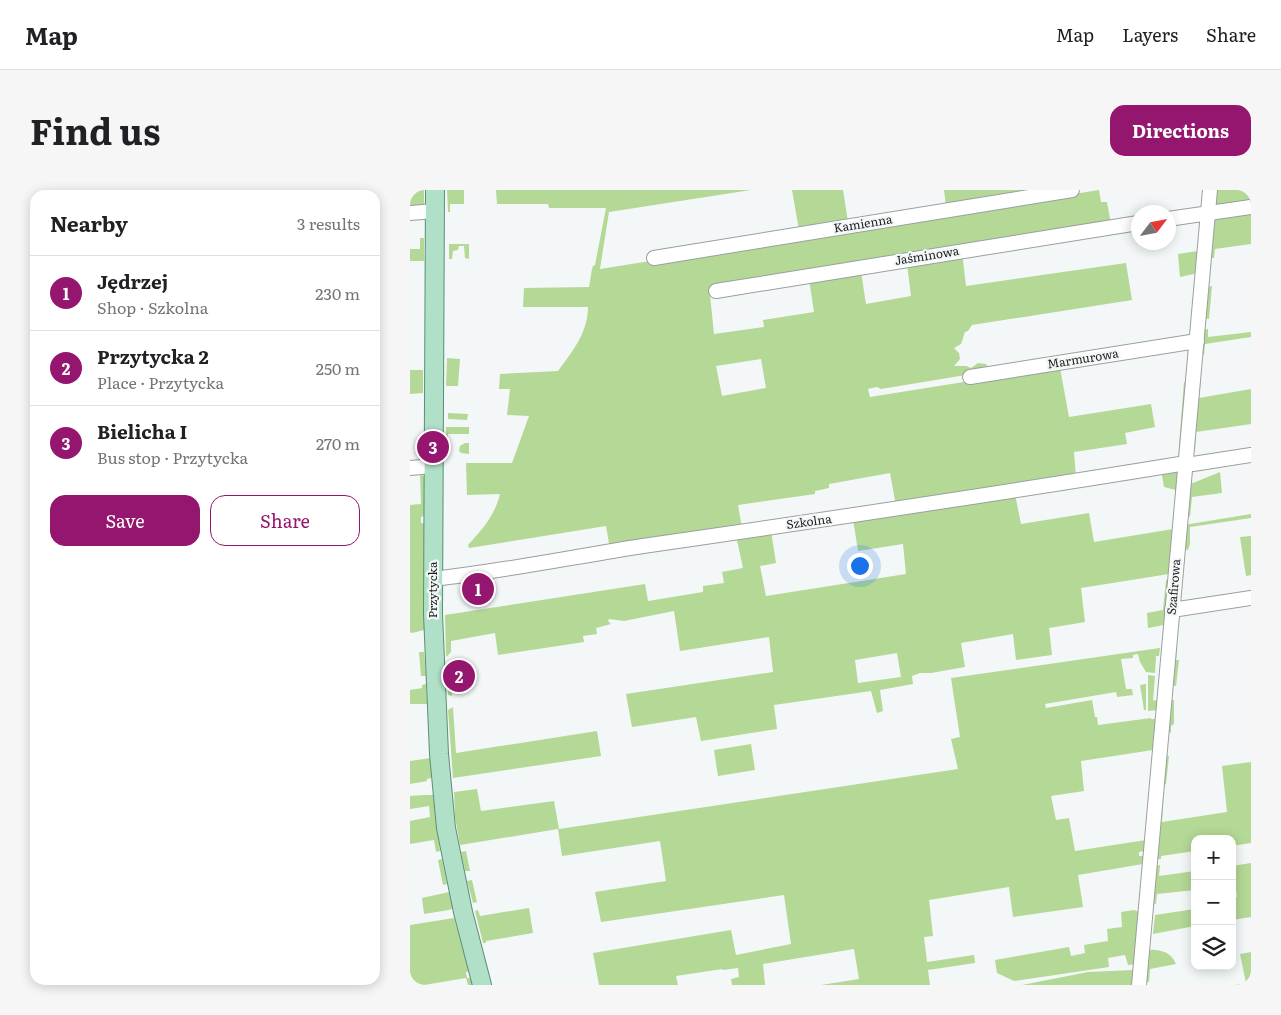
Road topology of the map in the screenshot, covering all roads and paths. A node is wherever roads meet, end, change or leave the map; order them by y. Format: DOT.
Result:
graph roads {
  1 [pos="435,190"];
  2 [pos="1072,190"];
  3 [pos="1210,190"];
  4 [pos="1251,207"];
  5 [pos="435,211"];
  6 [pos="410,213"];
  7 [pos="1208,213"];
  8 [pos="1176,218"];
  9 [pos="1131,224"];
  10 [pos="654,258"];
  11 [pos="716,291"];
  12 [pos="1197,341"];
  13 [pos="970,377"];
  14 [pos="1251,455"];
  15 [pos="1185,464"];
  16 [pos="434,466"];
  17 [pos="410,468"];
  18 [pos="433,579"];
  19 [pos="1251,598"];
  20 [pos="1172,610"];
  21 [pos="482,985"];
  22 [pos="1139,985"];
  1 -- 5 [label="main road, Przytycka"];
  2 -- 10 [label="street, Kamienna"];
  3 -- 7 [label="street, Szafirowa"];
  4 -- 7 [label="street"];
  5 -- 6 [label="street"];
  5 -- 16 [label="main road, Przytycka"];
  7 -- 8 [label="street"];
  7 -- 12 [label="street, Szafirowa"];
  9 -- 11 [label="street, Jaśminowa"];
  12 -- 13 [label="street, Marmurowa"];
  12 -- 15 [label="street, Szafirowa"];
  14 -- 15 [label="street, Szkolna"];
  15 -- 18 [label="street, Szkolna"];
  15 -- 20 [label="street, Szafirowa"];
  16 -- 17 [label="street"];
  16 -- 18 [label="main road, Przytycka"];
  18 -- 21 [label="main road, Przytycka"];
  19 -- 20 [label="street"];
  20 -- 22 [label="street, Szafirowa"];
}
